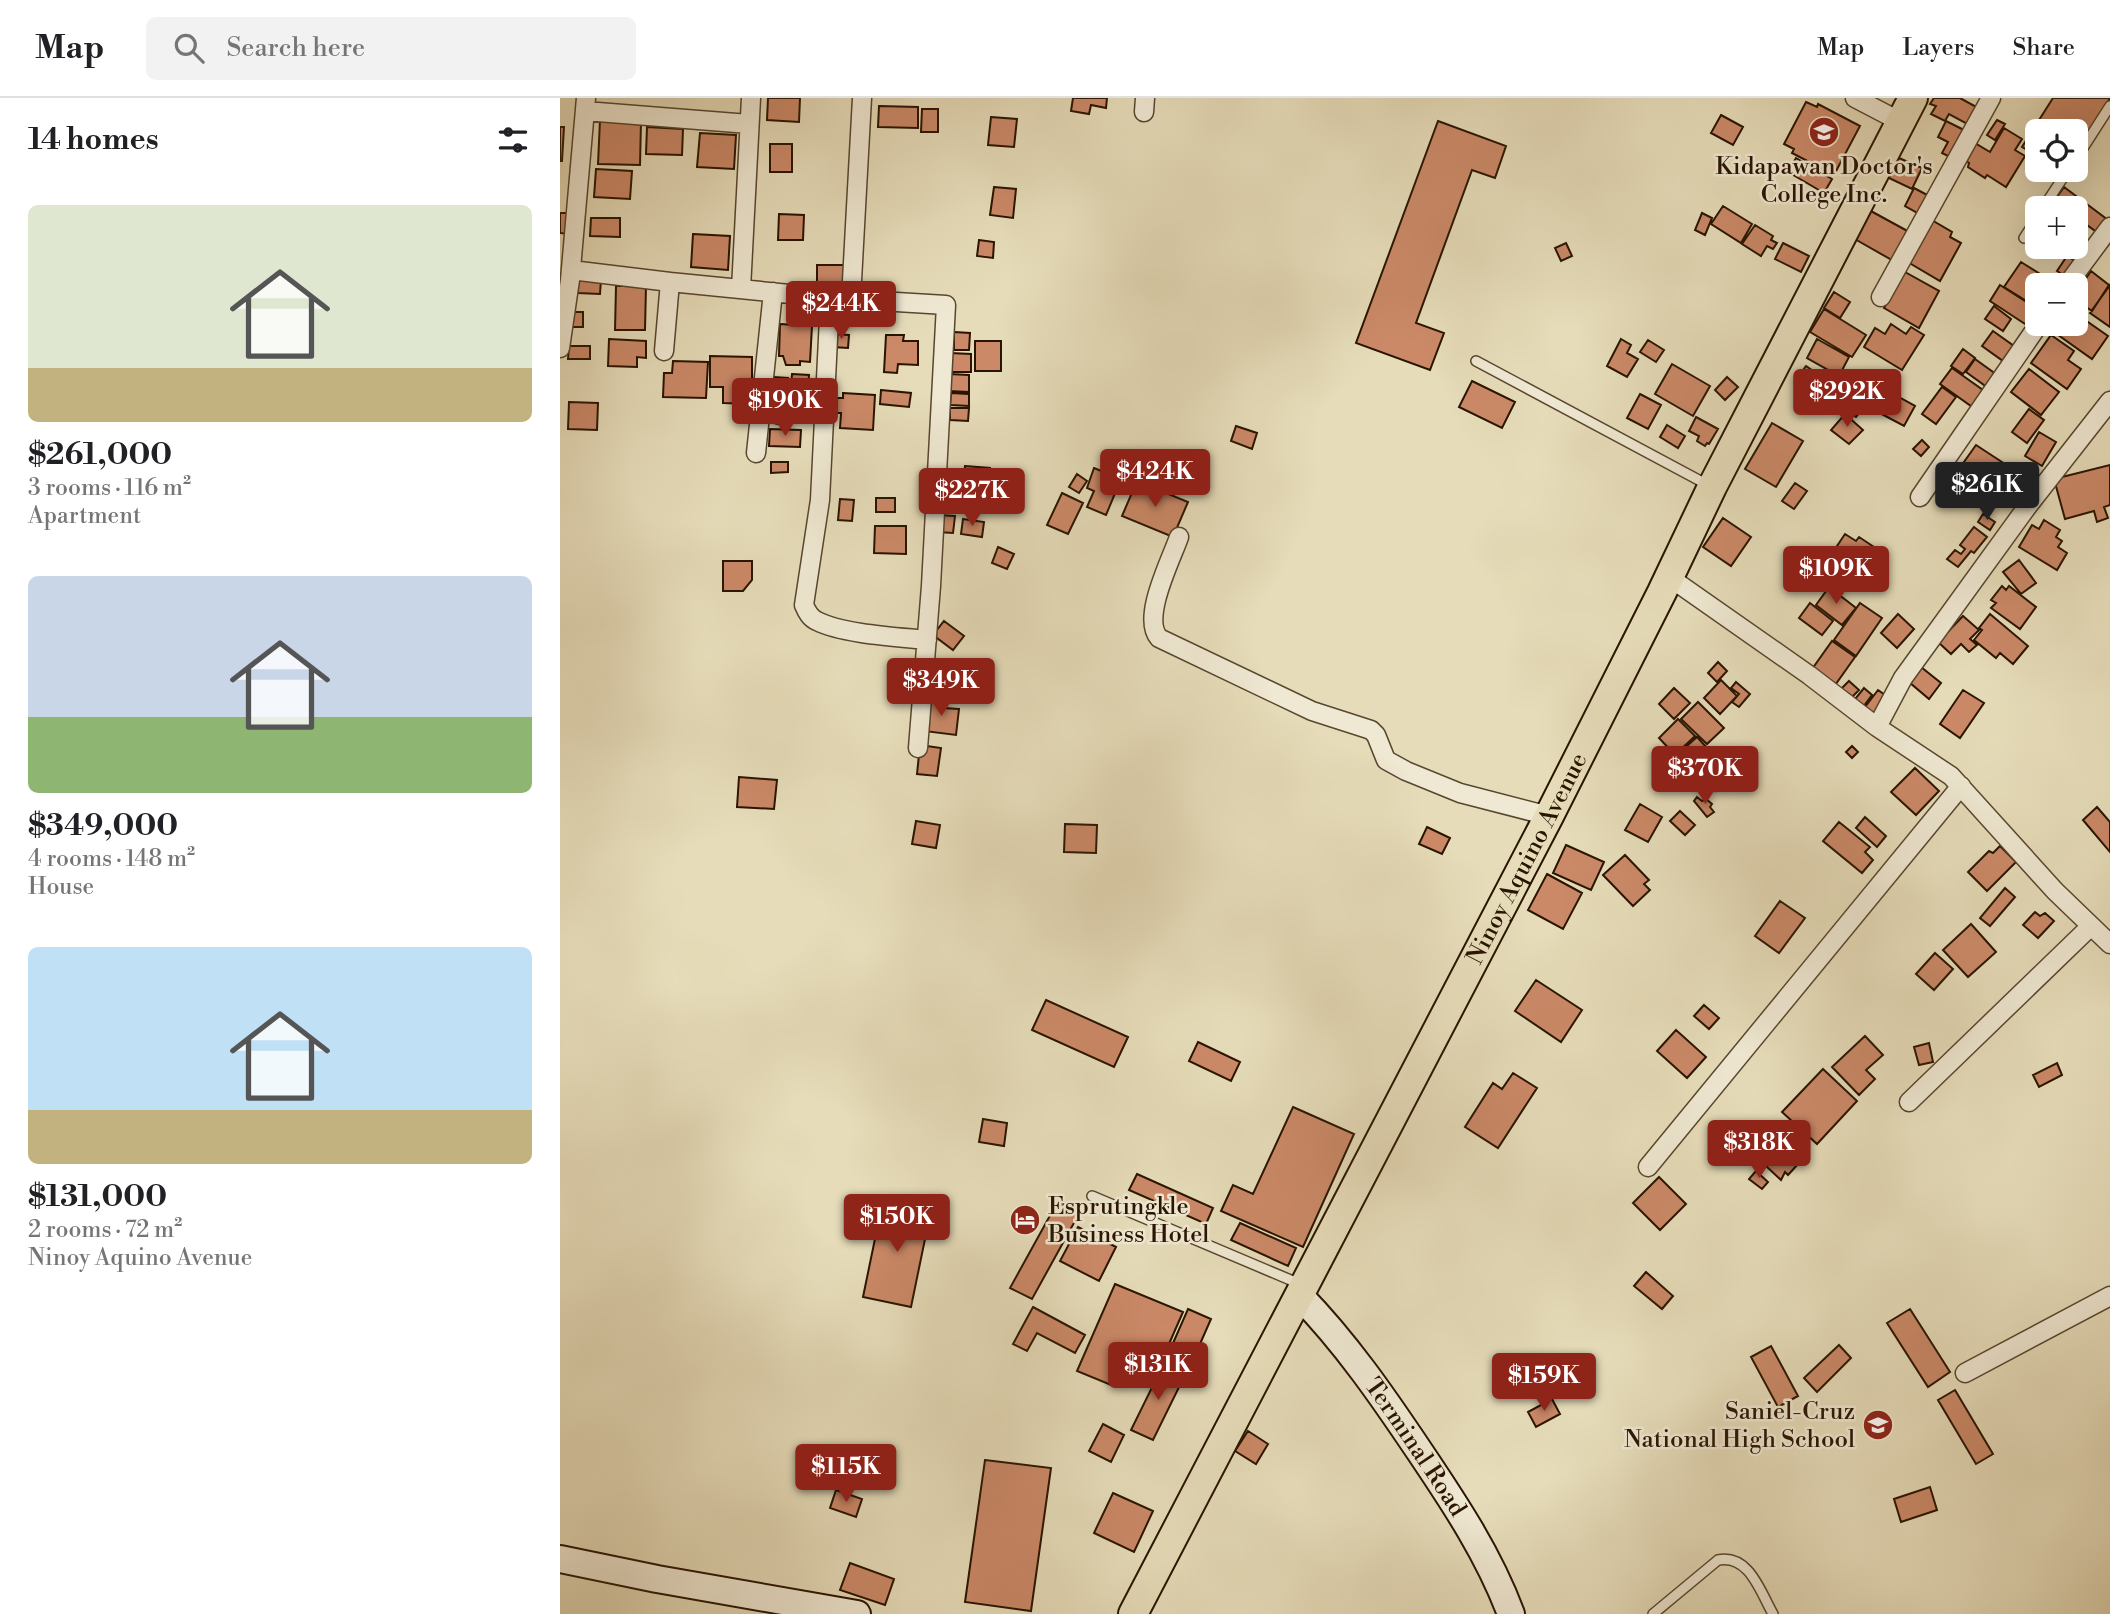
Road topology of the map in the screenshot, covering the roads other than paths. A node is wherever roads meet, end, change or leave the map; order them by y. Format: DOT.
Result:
graph roads {
  1 [pos="751,98"];
  2 [pos="862,98"];
  3 [pos="1856,98"];
  4 [pos="1991,98"];
  5 [pos="585,105"];
  6 [pos="2110,106"];
  7 [pos="1907,110"];
  8 [pos="749,124"];
  9 [pos="2088,140"];
  10 [pos="2110,227"];
  11 [pos="571,270"];
  12 [pos="2076,273"];
  13 [pos="670,282"];
  14 [pos="741,289"];
  15 [pos="773,292"];
  16 [pos="1881,297"];
  17 [pos="830,298"];
  18 [pos="852,299"];
  19 [pos="2031,336"];
  20 [pos="560,348"];
  21 [pos="664,351"];
  22 [pos="1476,361"];
  23 [pos="2110,401"];
  24 [pos="756,453"];
  25 [pos="1712,487"];
  26 [pos="1920,497"];
  27 [pos="1179,537"];
  28 [pos="1670,577"];
  29 [pos="927,640"];
  30 [pos="1877,727"];
  31 [pos="918,748"];
  32 [pos="1961,786"];
  33 [pos="1549,816"];
  34 [pos="2091,926"];
  35 [pos="2110,944"];
  36 [pos="1909,1102"];
  37 [pos="1647,1167"];
  38 [pos="1092,1196"];
  39 [pos="1302,1291"];
  40 [pos="2110,1296"];
  41 [pos="1965,1373"];
  42 [pos="560,1559"];
  43 [pos="858,1614"];
  44 [pos="1133,1614"];
  45 [pos="1511,1614"];
  46 [pos="1653,1614"];
  47 [pos="1773,1614"];
  1 -- 8 [label="street"];
  2 -- 18 [label="street"];
  3 -- 7 [label="street"];
  4 -- 16 [label="street"];
  5 -- 8 [label="street"];
  5 -- 11 [label="street"];
  6 -- 9 [label="lane"];
  7 -- 25 [label="main road, Ninoy Aquino Avenue"];
  8 -- 14 [label="street"];
  10 -- 12 [label="street"];
  11 -- 13 [label="street"];
  11 -- 20 [label="street"];
  13 -- 14 [label="street"];
  13 -- 21 [label="street"];
  14 -- 15 [label="street"];
  15 -- 17 [label="street"];
  15 -- 24 [label="street"];
  17 -- 18 [label="street"];
  17 -- 29 [label="street"];
  18 -- 29 [label="street"];
  19 -- 26 [label="street"];
  22 -- 25 [label="lane"];
  23 -- 30 [label="street"];
  25 -- 28 [label="main road, Ninoy Aquino Avenue"];
  27 -- 33 [label="street"];
  28 -- 30 [label="street"];
  28 -- 33 [label="main road, Ninoy Aquino Avenue"];
  29 -- 31 [label="street"];
  30 -- 32 [label="street"];
  32 -- 34 [label="street"];
  32 -- 37 [label="street"];
  33 -- 39 [label="main road, Ninoy Aquino Avenue"];
  34 -- 35 [label="street"];
  34 -- 36 [label="street"];
  38 -- 39 [label="lane"];
  39 -- 44 [label="main road, Ninoy Aquino Avenue"];
  39 -- 45 [label="street, Terminal Road"];
  40 -- 41 [label="street"];
  42 -- 43 [label="street"];
  46 -- 47 [label="lane"];
}
